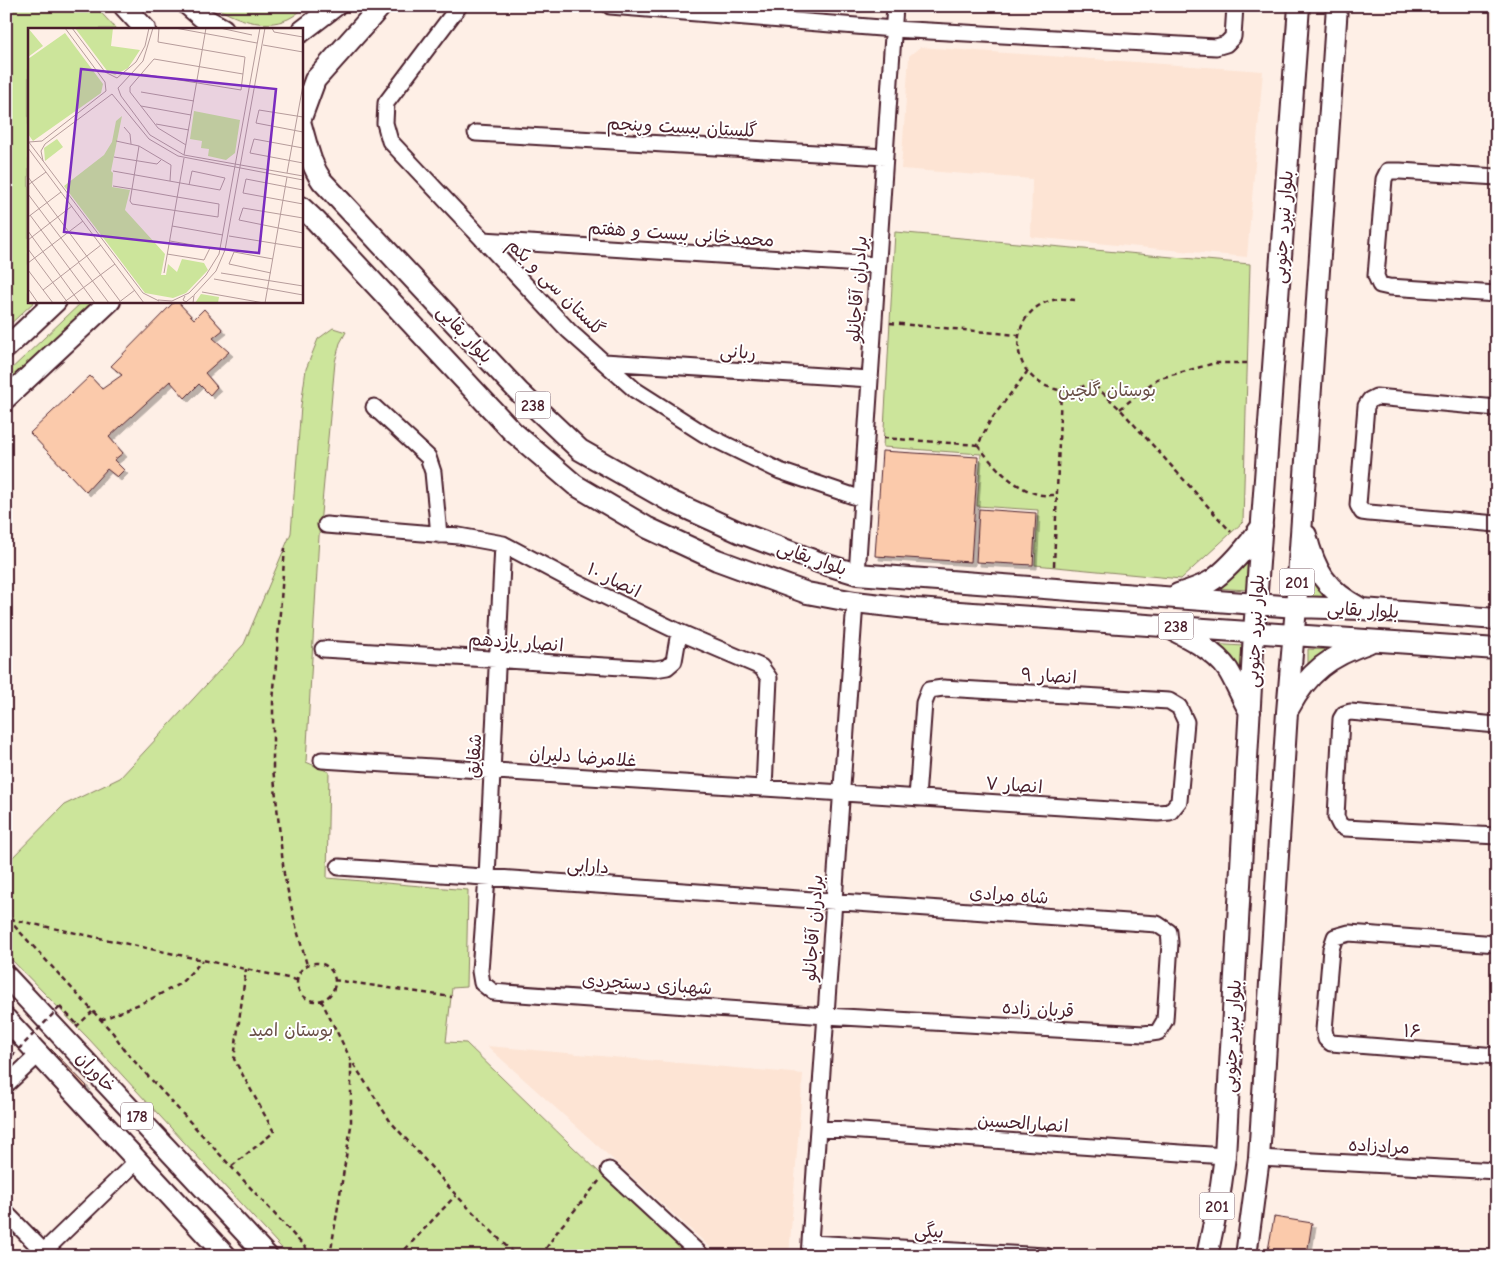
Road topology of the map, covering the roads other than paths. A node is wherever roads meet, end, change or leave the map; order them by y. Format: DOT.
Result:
graph roads {
  1 [pos="124,6"];
  2 [pos="189,6"];
  3 [pos="335,6"];
  4 [pos="381,6"];
  5 [pos="459,6"];
  6 [pos="610,6"];
  7 [pos="895,6"];
  8 [pos="1235,6"];
  9 [pos="1299,6"];
  10 [pos="1337,6"];
  11 [pos="144,28"];
  12 [pos="222,28"];
  13 [pos="893,29"];
  14 [pos="302,31"];
  15 [pos="302,115"];
  16 [pos="302,129"];
  17 [pos="476,133"];
  18 [pos="885,158"];
  19 [pos="1497,177"];
  20 [pos="302,208"];
  21 [pos="309,219"];
  22 [pos="483,240"];
  23 [pos="877,265"];
  24 [pos="1497,294"];
  25 [pos="55,302"];
  26 [pos="109,302"];
  27 [pos="6,348"];
  28 [pos="604,362"];
  29 [pos="870,379"];
  30 [pos="6,398"];
  31 [pos="374,408"];
  32 [pos="1497,408"];
  33 [pos="862,499"];
  34 [pos="1302,515"];
  35 [pos="1497,524"];
  36 [pos="326,525"];
  37 [pos="1262,526"];
  38 [pos="439,535"];
  39 [pos="503,544"];
  40 [pos="857,574"];
  41 [pos="1167,597"];
  42 [pos="855,602"];
  43 [pos="1256,604"];
  44 [pos="1296,607"];
  45 [pos="1362,609"];
  46 [pos="1497,619"];
  47 [pos="1162,625"];
  48 [pos="680,632"];
  49 [pos="1254,632"];
  50 [pos="1292,636"];
  51 [pos="1377,640"];
  52 [pos="323,649"];
  53 [pos="1497,650"];
  54 [pos="498,659"];
  55 [pos="1287,712"];
  56 [pos="1250,714"];
  57 [pos="1497,725"];
  58 [pos="322,760"];
  59 [pos="492,770"];
  60 [pos="764,788"];
  61 [pos="841,793"];
  62 [pos="917,798"];
  63 [pos="1179,801"];
  64 [pos="1497,836"];
  65 [pos="339,867"];
  66 [pos="487,877"];
  67 [pos="834,902"];
  68 [pos="1170,943"];
  69 [pos="1497,944"];
  70 [pos="480,971"];
  71 [pos="6,976"];
  72 [pos="826,1016"];
  73 [pos="6,1019"];
  74 [pos="39,1054"];
  75 [pos="1497,1056"];
  76 [pos="6,1085"];
  77 [pos="818,1128"];
  78 [pos="1225,1156"];
  79 [pos="1259,1158"];
  80 [pos="138,1160"];
  81 [pos="610,1170"];
  82 [pos="1497,1171"];
  83 [pos="6,1213"];
  84 [pos="809,1249"];
  85 [pos="44,1254"];
  86 [pos="226,1256"];
  87 [pos="267,1256"];
  88 [pos="702,1256"];
  89 [pos="1046,1256"];
  90 [pos="1207,1256"];
  91 [pos="1246,1256"];
  1 -- 11 [label="main road"];
  2 -- 12 [label="main road"];
  3 -- 14 [label="main road"];
  4 -- 15 [label="main road"];
  5 -- 22 [label="street, گلستان سی و یکم"];
  6 -- 13 [label="street"];
  7 -- 13 [label="street, برادران آقاجانلو"];
  8 -- 13 [label="street"];
  9 -- 37 [label="main road, بلوار نبرد جنوبی / 201"];
  10 -- 34 [label="main road, بلوار نبرد جنوبی / 201"];
  13 -- 18 [label="street, برادران آقاجانلو"];
  16 -- 40 [label="main road, بلوار بقایی / 238"];
  17 -- 18 [label="street, گلستان بیست وپنجم"];
  18 -- 23 [label="street, برادران آقاجانلو"];
  19 -- 24 [label="street"];
  20 -- 21 [label="main road, بلوار بقایی / 238"];
  21 -- 42 [label="main road, بلوار بقایی / 238"];
  22 -- 23 [label="street, محمدخانی بیست و هفتم"];
  22 -- 28 [label="street, گلستان سی و یکم"];
  23 -- 29 [label="street, برادران آقاجانلو"];
  25 -- 27 [label="main road"];
  26 -- 30 [label="main road"];
  28 -- 29 [label="street, ربانی"];
  28 -- 33 [label="street, گلستان سی و یکم"];
  29 -- 33 [label="street, برادران آقاجانلو"];
  31 -- 38 [label="street"];
  32 -- 35 [label="street"];
  33 -- 40 [label="street, برادران آقاجانلو"];
  34 -- 44 [label="main road, بلوار نبرد جنوبی / 201"];
  34 -- 45 [label="main road"];
  36 -- 38 [label="street, انصار ۱۰"];
  37 -- 41 [label="main road"];
  37 -- 43 [label="main road, بلوار نبرد جنوبی / 201"];
  38 -- 39 [label="street, انصار ۱۰"];
  39 -- 48 [label="street, انصار ۱۰"];
  39 -- 54 [label="street, شقایق"];
  40 -- 41 [label="main road, بلوار بقایی / 238"];
  40 -- 42 [label="main road"];
  41 -- 43 [label="main road, بلوار بقایی / 238"];
  42 -- 47 [label="main road, بلوار بقایی / 238"];
  42 -- 61 [label="street, برادران آقاجانلو"];
  43 -- 44 [label="main road, بلوار بقایی / 238"];
  43 -- 49 [label="main road, بلوار نبرد جنوبی / 201"];
  44 -- 45 [label="main road, بلوار بقایی / 238"];
  44 -- 50 [label="main road, بلوار نبرد جنوبی / 201"];
  45 -- 46 [label="main road, بلوار بقایی / 238"];
  47 -- 49 [label="main road, بلوار بقایی / 238"];
  47 -- 56 [label="main road"];
  48 -- 54 [label="street, انصار یازدهم"];
  48 -- 60 [label="street, انصار ۱۰"];
  49 -- 50 [label="main road, بلوار بقایی / 238"];
  49 -- 56 [label="main road, بلوار نبرد جنوبی / 201"];
  50 -- 51 [label="main road, بلوار بقایی / 238"];
  50 -- 55 [label="main road, بلوار نبرد جنوبی / 201"];
  51 -- 53 [label="main road, بلوار بقایی / 238"];
  51 -- 55 [label="main road"];
  52 -- 54 [label="street, انصار یازدهم"];
  54 -- 59 [label="street, شقایق"];
  55 -- 79 [label="main road, بلوار نبرد جنوبی / 201"];
  56 -- 78 [label="main road, بلوار نبرد جنوبی / 201"];
  57 -- 64 [label="street"];
  58 -- 59 [label="street, غلامرضا دلیران"];
  59 -- 60 [label="street, غلامرضا دلیران"];
  59 -- 66 [label="street, شقایق"];
  60 -- 61 [label="street, غلامرضا دلیران"];
  61 -- 62 [label="street, انصار ۷"];
  61 -- 67 [label="street, برادران آقاجانلو"];
  62 -- 63 [label="street, انصار ۷"];
  62 -- 63 [label="street, انصار ۹"];
  65 -- 66 [label="street, دارابی"];
  66 -- 67 [label="street, دارابی"];
  66 -- 70 [label="street, شقایق"];
  67 -- 68 [label="street, شاه مرادی"];
  67 -- 72 [label="street, برادران آقاجانلو"];
  68 -- 72 [label="street, قربان زاده"];
  69 -- 75 [label="street, ۱۶"];
  70 -- 72 [label="street, شهبازی دستجردی"];
  71 -- 87 [label="main road, خاوران / 178"];
  72 -- 77 [label="street, برادران آقاجانلو"];
  73 -- 74 [label="main road, خاوران / 178"];
  74 -- 76 [label="street"];
  74 -- 80 [label="main road, خاوران / 178"];
  77 -- 78 [label="street, انصارالحسین"];
  77 -- 84 [label="street, برادران آقاجانلو"];
  78 -- 90 [label="main road, بلوار نبرد جنوبی / 201"];
  79 -- 82 [label="street, مرادزاده"];
  79 -- 91 [label="main road, بلوار نبرد جنوبی / 201"];
  80 -- 85 [label="street"];
  80 -- 86 [label="main road, خاوران / 178"];
  81 -- 88 [label="street"];
  83 -- 85 [label="street"];
  84 -- 89 [label="street, بیگی"];
}
